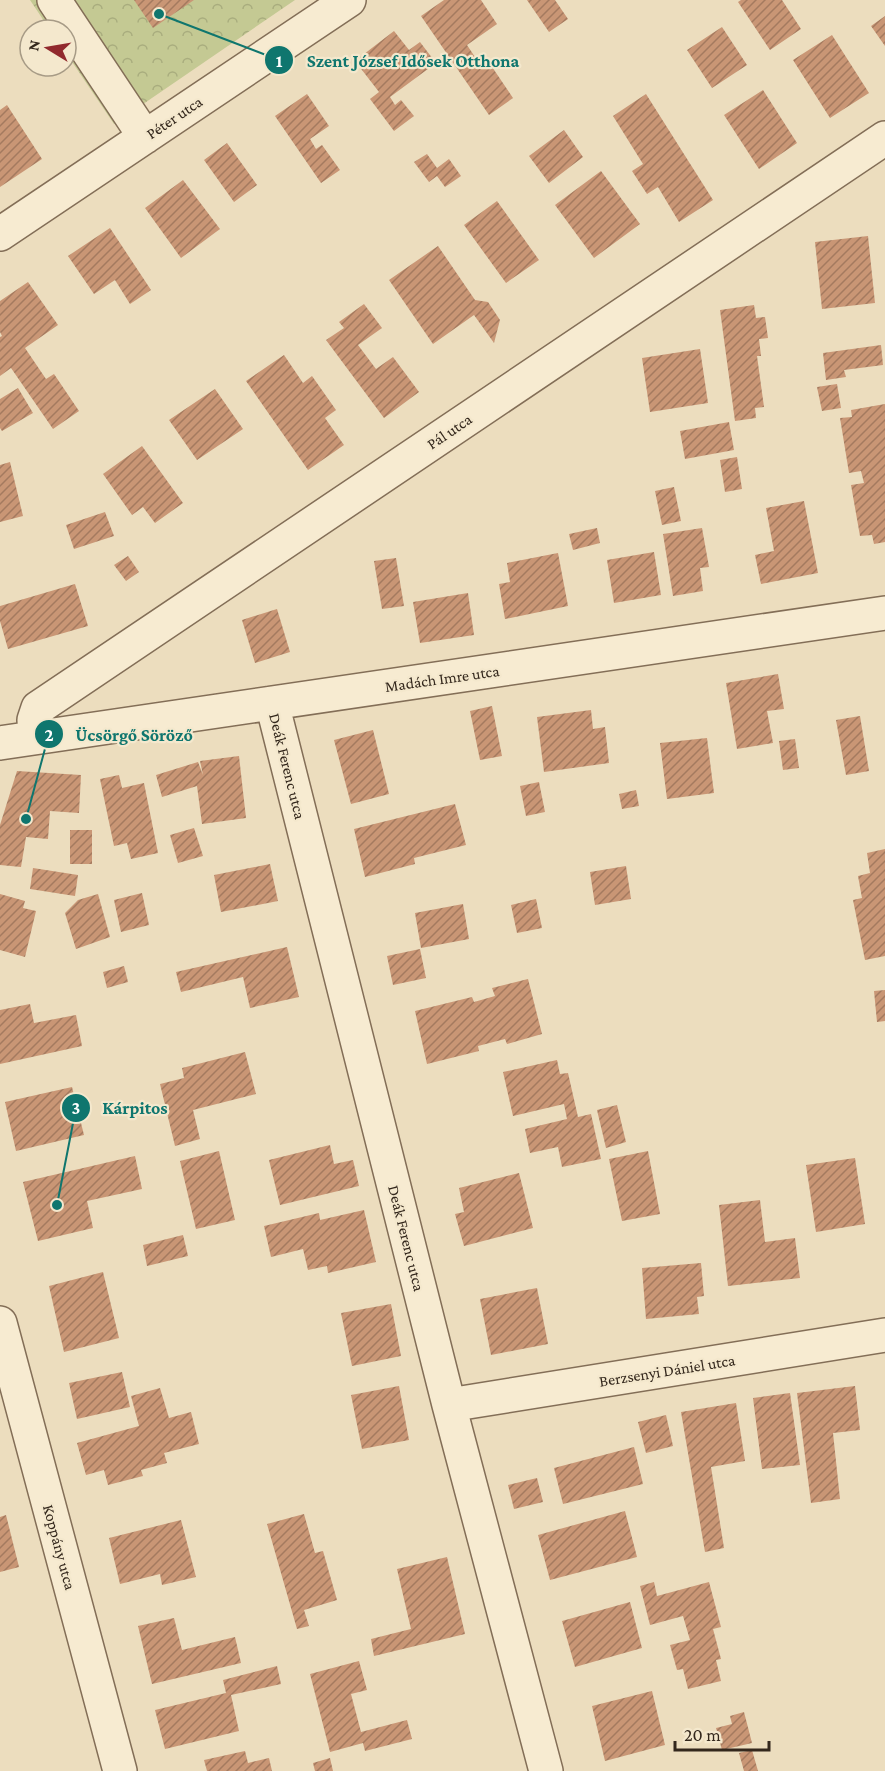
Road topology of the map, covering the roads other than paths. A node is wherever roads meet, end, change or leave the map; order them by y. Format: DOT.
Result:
graph roads {
  1 [pos="54,0"];
  2 [pos="349,0"];
  3 [pos="145,137"];
  4 [pos="885,138"];
  5 [pos="0,234"];
  6 [pos="885,613"];
  7 [pos="272,703"];
  8 [pos="35,737"];
  9 [pos="0,743"];
  10 [pos="0,1323"];
  11 [pos="885,1335"];
  12 [pos="449,1405"];
  13 [pos="120,1771"];
  14 [pos="546,1771"];
  1 -- 3 [label="street"];
  2 -- 3 [label="street, Péter utca"];
  3 -- 5 [label="street, Péter utca"];
  4 -- 8 [label="street, Pál utca"];
  6 -- 7 [label="street, Madách Imre utca"];
  7 -- 8 [label="street, Madách Imre utca"];
  7 -- 12 [label="street, Deák Ferenc utca"];
  8 -- 9 [label="street, Madách Imre utca"];
  10 -- 13 [label="street, Koppány utca"];
  11 -- 12 [label="street, Berzsenyi Dániel utca"];
  12 -- 14 [label="street, Deák Ferenc utca"];
}
